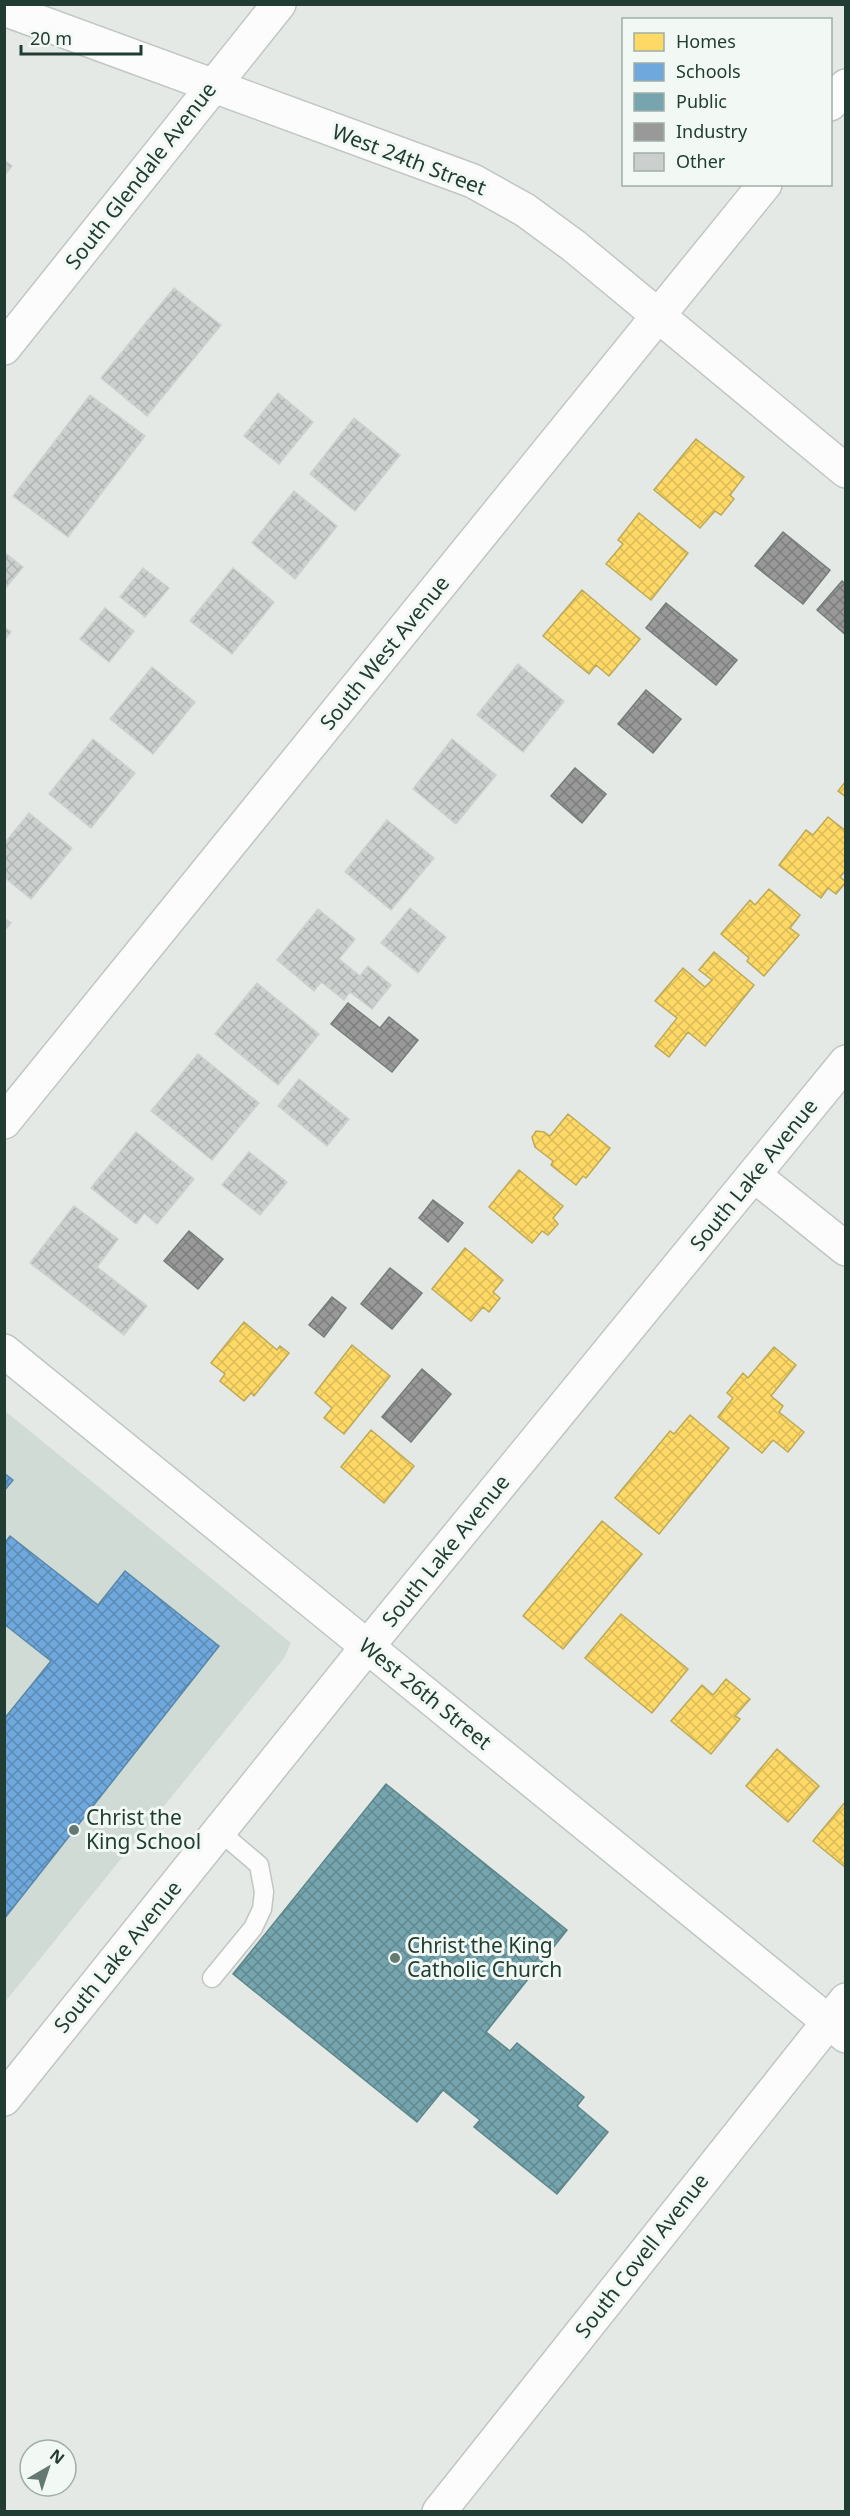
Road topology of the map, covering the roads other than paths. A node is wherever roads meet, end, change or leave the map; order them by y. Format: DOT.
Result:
graph roads {
  1 [pos="279,4"];
  2 [pos="4,9"];
  3 [pos="212,86"];
  4 [pos="846,86"];
  5 [pos="832,103"];
  6 [pos="763,186"];
  7 [pos="658,315"];
  8 [pos="4,348"];
  9 [pos="846,471"];
  10 [pos="846,1062"];
  11 [pos="4,1122"];
  12 [pos="754,1175"];
  13 [pos="846,1249"];
  14 [pos="4,1351"];
  15 [pos="367,1647"];
  16 [pos="219,1830"];
  17 [pos="213,1978"];
  18 [pos="840,2020"];
  19 [pos="4,2099"];
  20 [pos="439,2511"];
  1 -- 3 [label="street, South Glendale Avenue"];
  2 -- 3 [label="street, West 24th Street"];
  3 -- 7 [label="street, West 24th Street"];
  3 -- 8 [label="street, South Glendale Avenue"];
  4 -- 5 [label="street"];
  6 -- 7 [label="street, South West Avenue"];
  7 -- 9 [label="street, West 24th Street"];
  7 -- 11 [label="street, South West Avenue"];
  10 -- 12 [label="street, South Lake Avenue"];
  12 -- 13 [label="street"];
  12 -- 15 [label="street, South Lake Avenue"];
  14 -- 15 [label="street, West 26th Street"];
  15 -- 16 [label="street, South Lake Avenue"];
  15 -- 18 [label="street, West 26th Street"];
  16 -- 17 [label="lane"];
  16 -- 19 [label="street, South Lake Avenue"];
  18 -- 20 [label="street, South Covell Avenue"];
}
